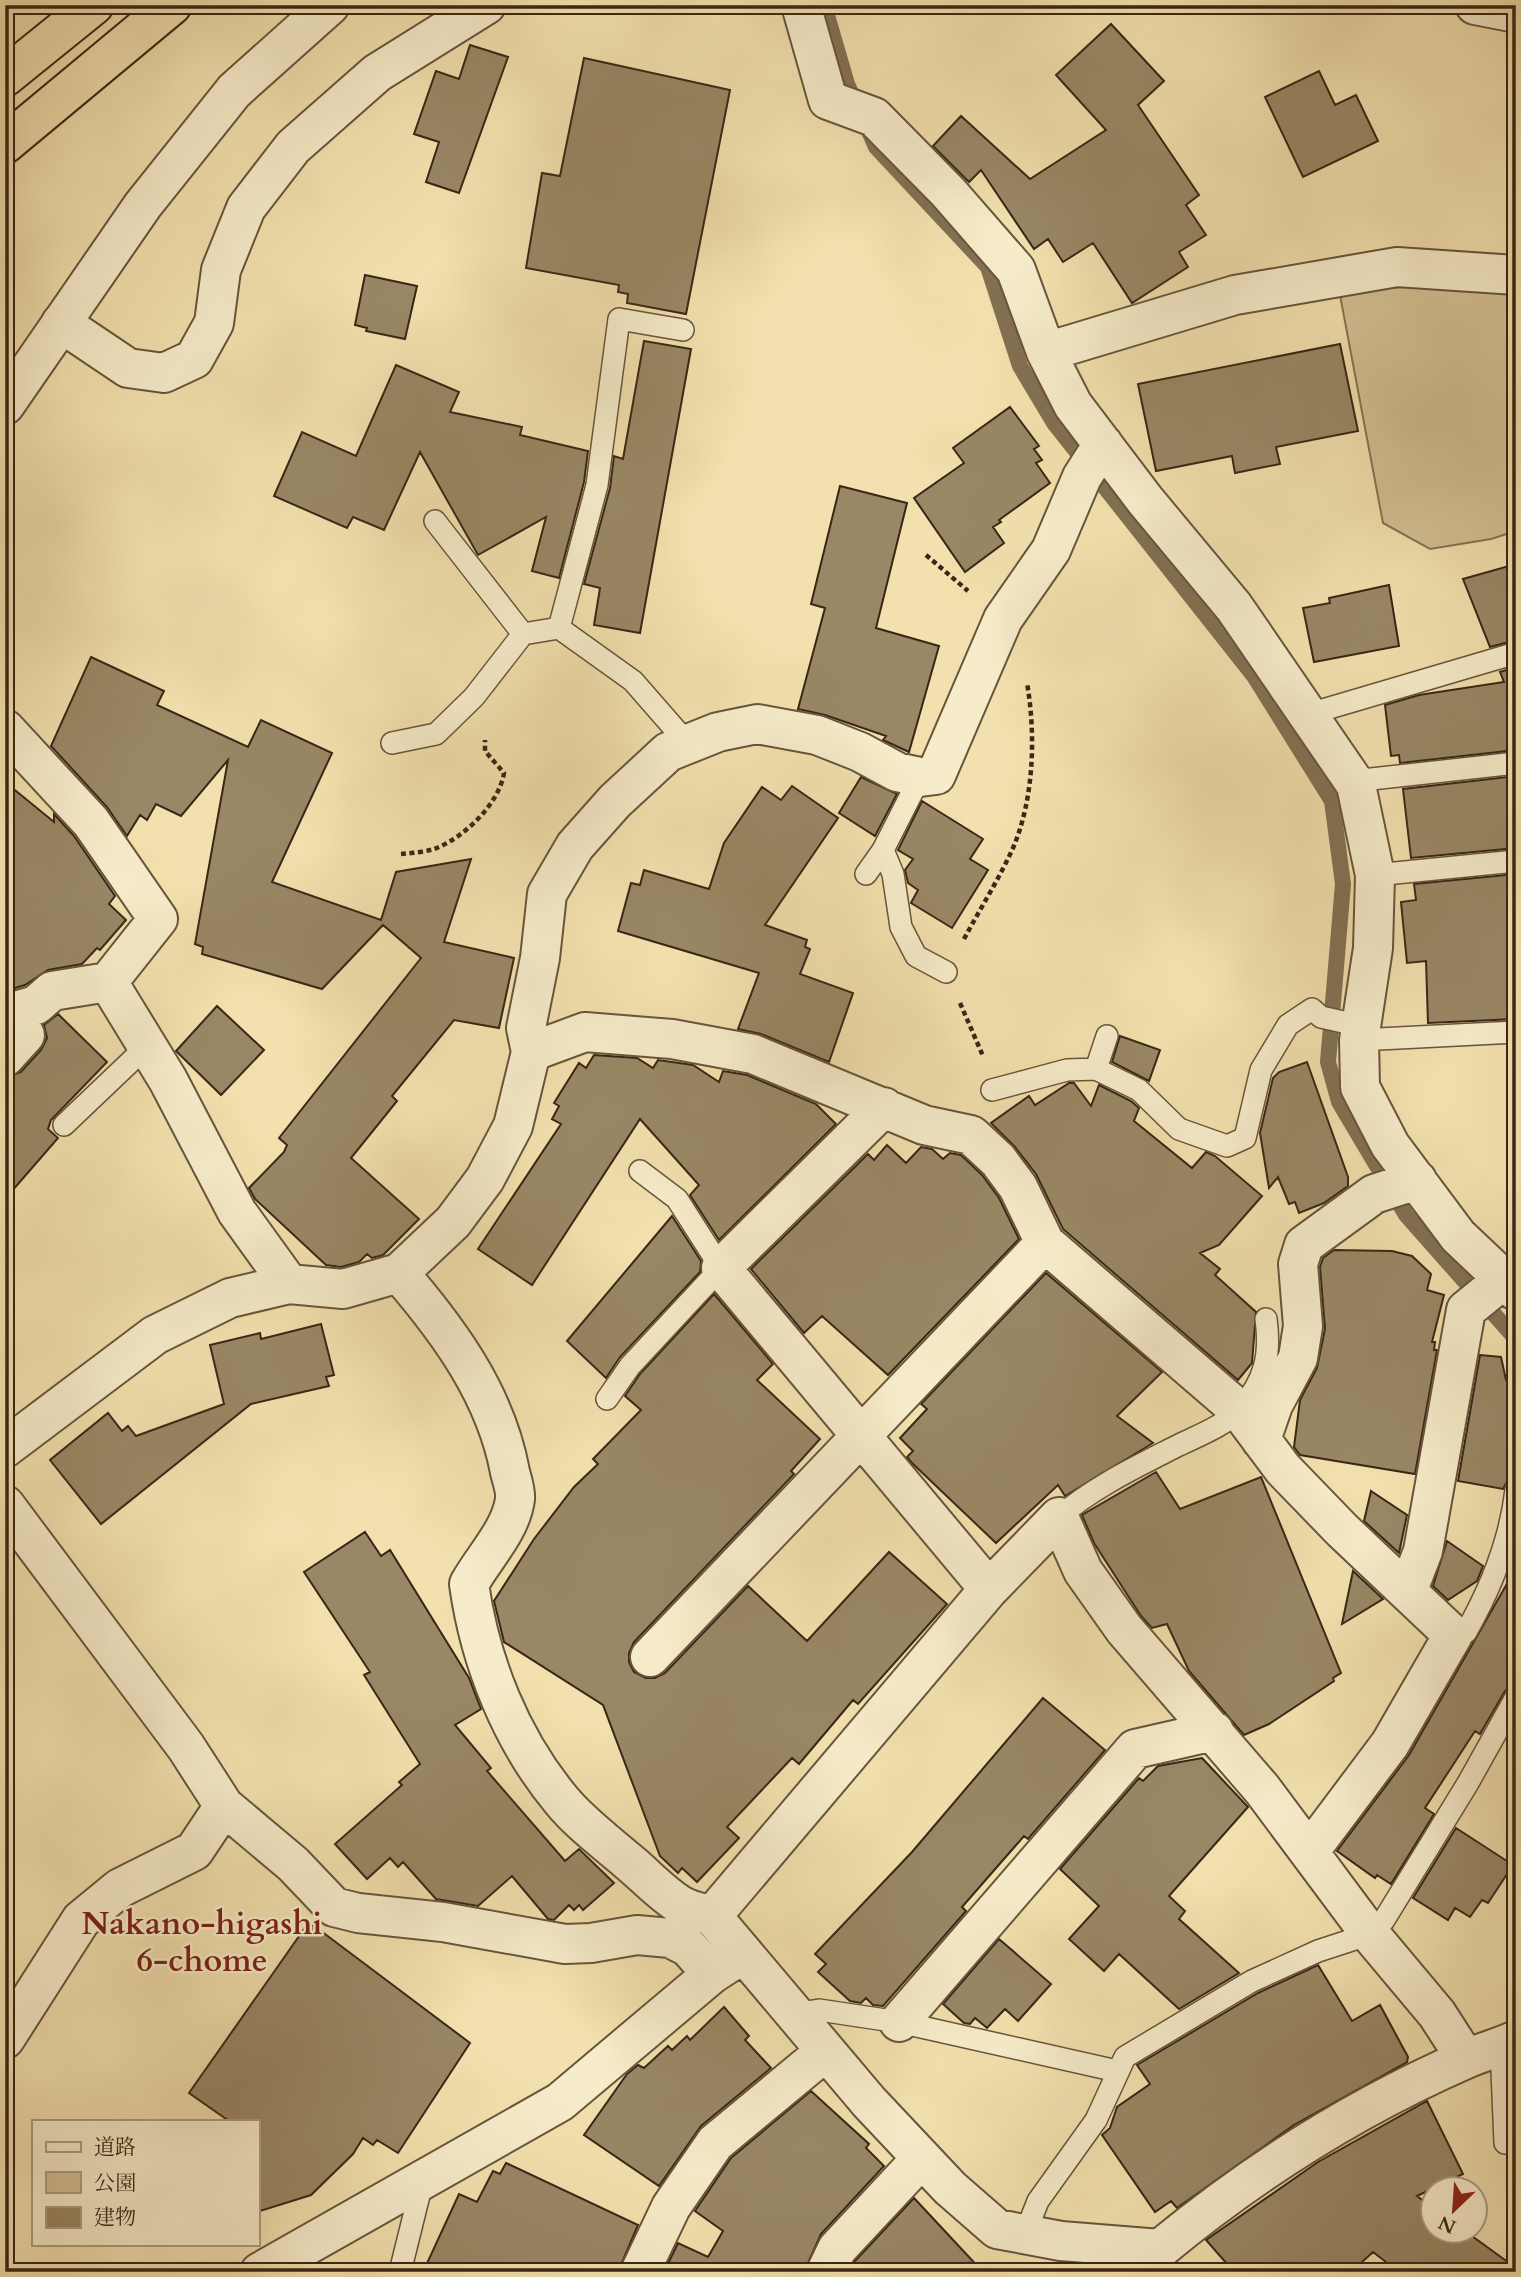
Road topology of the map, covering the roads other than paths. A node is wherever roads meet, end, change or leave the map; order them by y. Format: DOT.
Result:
graph roads {
  1 [pos="94,5"];
  2 [pos="172,5"];
  3 [pos="330,5"];
  4 [pos="486,5"];
  5 [pos="800,5"];
  6 [pos="1475,5"];
  7 [pos="1516,13"];
  8 [pos="5,77"];
  9 [pos="5,144"];
  10 [pos="1516,275"];
  11 [pos="61,323"];
  12 [pos="683,330"];
  13 [pos="1046,352"];
  14 [pos="5,405"];
  15 [pos="1093,459"];
  16 [pos="435,521"];
  17 [pos="559,628"];
  18 [pos="523,634"];
  19 [pos="1516,653"];
  20 [pos="1308,714"];
  21 [pos="5,729"];
  22 [pos="392,743"];
  23 [pos="688,744"];
  24 [pos="1516,763"];
  25 [pos="920,777"];
  26 [pos="1353,781"];
  27 [pos="883,850"];
  28 [pos="1516,861"];
  29 [pos="866,874"];
  30 [pos="1375,875"];
  31 [pos="946,972"];
  32 [pos="108,982"];
  33 [pos="9,1014"];
  34 [pos="1355,1029"];
  35 [pos="1516,1031"];
  36 [pos="1107,1036"];
  37 [pos="147,1046"];
  38 [pos="531,1052"];
  39 [pos="5,1056"];
  40 [pos="1096,1069"];
  41 [pos="992,1090"];
  42 [pos="884,1107"];
  43 [pos="64,1125"];
  44 [pos="640,1171"];
  45 [pos="1399,1187"];
  46 [pos="1045,1243"];
  47 [pos="722,1268"];
  48 [pos="399,1273"];
  49 [pos="289,1284"];
  50 [pos="1493,1293"];
  51 [pos="1266,1319"];
  52 [pos="607,1399"];
  53 [pos="1250,1425"];
  54 [pos="861,1434"];
  55 [pos="5,1448"];
  56 [pos="1516,1490"];
  57 [pos="5,1505"];
  58 [pos="1059,1517"];
  59 [pos="989,1589"];
  60 [pos="1408,1590"];
  61 [pos="1453,1635"];
  62 [pos="650,1657"];
  63 [pos="1516,1697"];
  64 [pos="1214,1731"];
  65 [pos="225,1806"];
  66 [pos="1309,1852"];
  67 [pos="712,1916"];
  68 [pos="1370,1934"];
  69 [pos="727,1964"];
  70 [pos="794,2014"];
  71 [pos="899,2022"];
  72 [pos="5,2039"];
  73 [pos="1494,2049"];
  74 [pos="826,2051"];
  75 [pos="1117,2071"];
  76 [pos="1505,2143"];
  77 [pos="921,2159"];
  78 [pos="424,2177"];
  79 [pos="1026,2234"];
  80 [pos="1162,2260"];
  81 [pos="260,2272"];
  82 [pos="400,2272"];
  83 [pos="640,2272"];
  84 [pos="826,2272"];
  1 -- 8 [label="highway"];
  2 -- 9 [label="highway"];
  3 -- 11 [label="street"];
  4 -- 11 [label="street"];
  5 -- 13 [label="street"];
  6 -- 7 [label="street"];
  10 -- 13 [label="street"];
  11 -- 14 [label="street"];
  12 -- 17 [label="lane"];
  13 -- 15 [label="street"];
  15 -- 20 [label="street"];
  15 -- 25 [label="street"];
  16 -- 18 [label="lane"];
  17 -- 18 [label="lane"];
  17 -- 23 [label="lane"];
  18 -- 22 [label="lane"];
  19 -- 20 [label="lane"];
  20 -- 26 [label="street"];
  21 -- 32 [label="street"];
  23 -- 25 [label="street"];
  23 -- 38 [label="street"];
  24 -- 26 [label="lane"];
  25 -- 27 [label="lane"];
  26 -- 30 [label="street"];
  27 -- 29 [label="lane"];
  27 -- 31 [label="lane"];
  28 -- 30 [label="lane"];
  30 -- 34 [label="street"];
  32 -- 33 [label="street"];
  32 -- 37 [label="street"];
  33 -- 39 [label="street"];
  34 -- 35 [label="lane"];
  34 -- 40 [label="lane"];
  34 -- 45 [label="street"];
  36 -- 40 [label="lane"];
  37 -- 43 [label="lane"];
  37 -- 49 [label="street"];
  38 -- 42 [label="street"];
  38 -- 48 [label="street"];
  40 -- 41 [label="lane"];
  42 -- 46 [label="street"];
  42 -- 47 [label="street"];
  44 -- 47 [label="lane"];
  45 -- 50 [label="street"];
  45 -- 53 [label="street"];
  46 -- 53 [label="street"];
  46 -- 54 [label="street"];
  47 -- 52 [label="lane"];
  47 -- 54 [label="street"];
  48 -- 49 [label="street"];
  48 -- 67 [label="street"];
  49 -- 55 [label="street"];
  50 -- 60 [label="street"];
  51 -- 53 [label="lane"];
  53 -- 58 [label="lane"];
  53 -- 60 [label="street"];
  54 -- 59 [label="street"];
  54 -- 62 [label="street"];
  56 -- 61 [label="lane"];
  57 -- 65 [label="street"];
  58 -- 59 [label="street"];
  58 -- 64 [label="street"];
  59 -- 67 [label="street"];
  60 -- 61 [label="street"];
  61 -- 66 [label="street"];
  63 -- 68 [label="lane"];
  64 -- 66 [label="street"];
  64 -- 71 [label="street"];
  65 -- 69 [label="street"];
  65 -- 72 [label="street"];
  66 -- 68 [label="street"];
  67 -- 69 [label="street"];
  68 -- 73 [label="street"];
  68 -- 75 [label="lane"];
  69 -- 70 [label="street"];
  69 -- 78 [label="street"];
  70 -- 71 [label="lane"];
  70 -- 74 [label="street"];
  71 -- 75 [label="lane"];
  73 -- 76 [label="lane"];
  73 -- 80 [label="street"];
  74 -- 77 [label="street"];
  74 -- 83 [label="street"];
  75 -- 79 [label="lane"];
  77 -- 79 [label="street"];
  77 -- 84 [label="street"];
  78 -- 81 [label="street"];
  78 -- 82 [label="lane"];
  79 -- 80 [label="street"];
}
